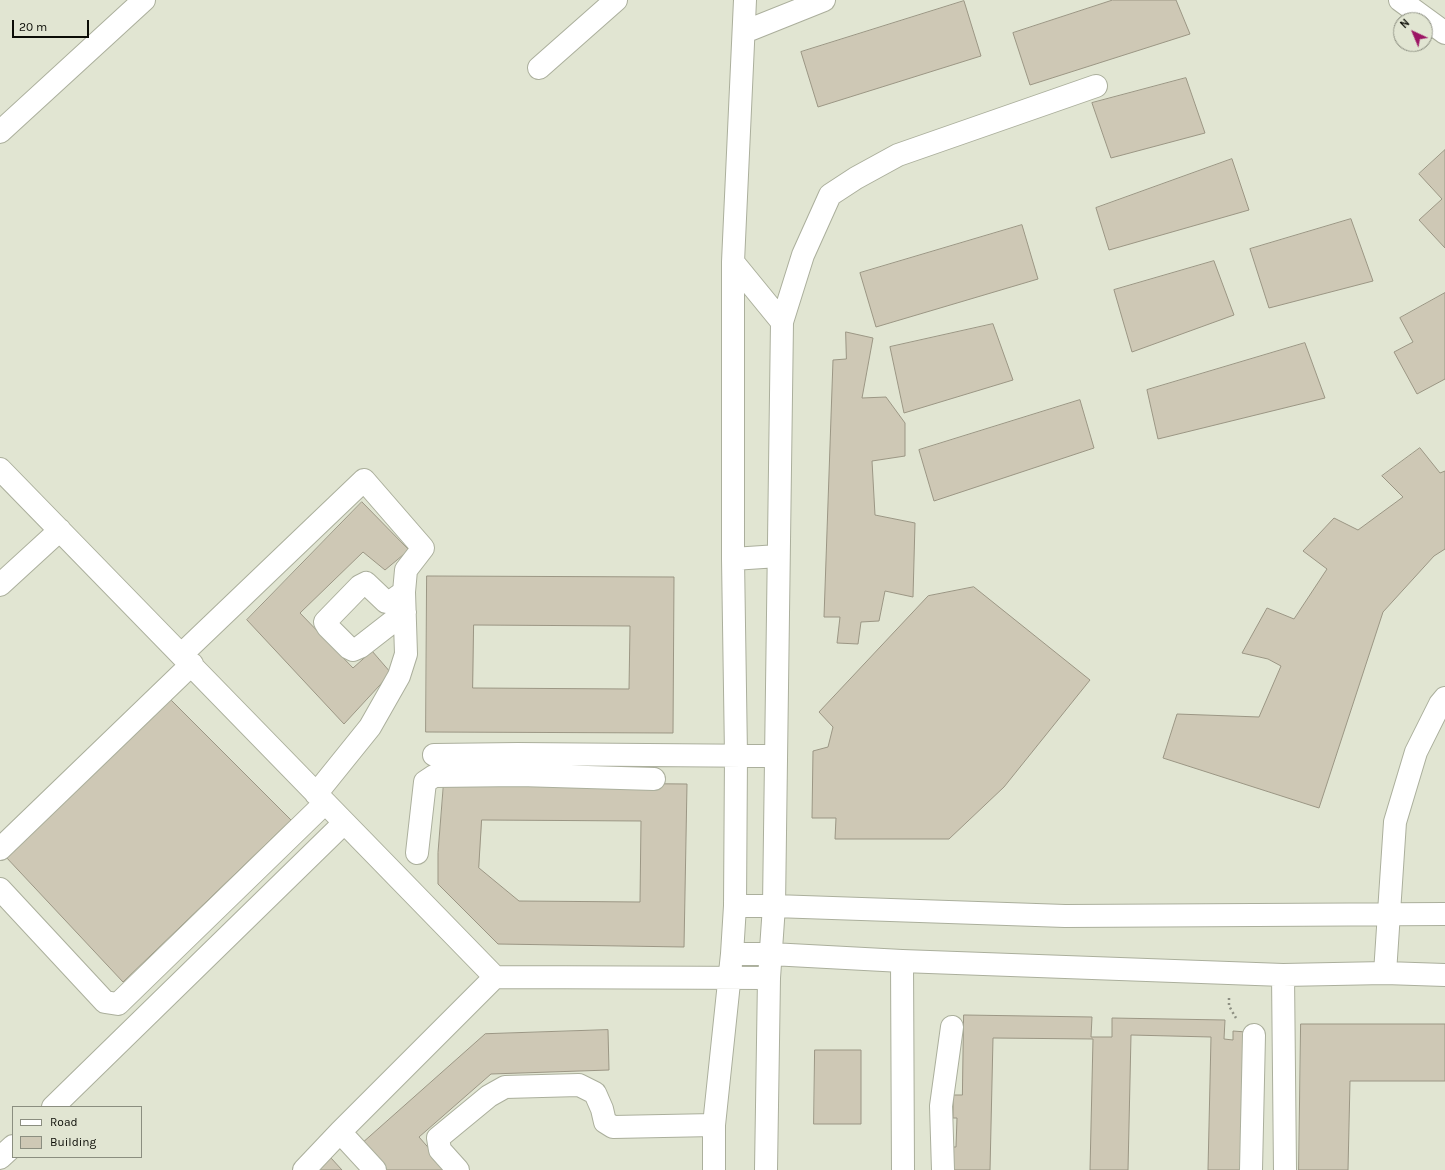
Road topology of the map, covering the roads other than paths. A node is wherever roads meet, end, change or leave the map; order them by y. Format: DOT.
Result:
graph roads {
  1 [pos="144,0"];
  2 [pos="616,0"];
  3 [pos="745,0"];
  4 [pos="824,0"];
  5 [pos="1400,0"];
  6 [pos="744,32"];
  7 [pos="1445,33"];
  8 [pos="539,68"];
  9 [pos="1096,86"];
  10 [pos="0,132"];
  11 [pos="733,262"];
  12 [pos="782,322"];
  13 [pos="0,469"];
  14 [pos="60,530"];
  15 [pos="778,556"];
  16 [pos="733,559"];
  17 [pos="0,585"];
  18 [pos="187,659"];
  19 [pos="1445,698"];
  20 [pos="434,755"];
  21 [pos="736,755"];
  22 [pos="775,756"];
  23 [pos="519,765"];
  24 [pos="654,779"];
  25 [pos="321,799"];
  26 [pos="344,823"];
  27 [pos="0,849"];
  28 [pos="417,854"];
  29 [pos="0,889"];
  30 [pos="735,906"];
  31 [pos="774,906"];
  32 [pos="1388,913"];
  33 [pos="1445,914"];
  34 [pos="732,954"];
  35 [pos="771,954"];
  36 [pos="902,961"];
  37 [pos="1385,973"];
  38 [pos="1283,975"];
  39 [pos="1445,975"];
  40 [pos="495,977"];
  41 [pos="729,978"];
  42 [pos="769,978"];
  43 [pos="952,1027"];
  44 [pos="1254,1035"];
  45 [pos="54,1106"];
  46 [pos="714,1125"];
  47 [pos="340,1132"];
  48 [pos="12,1147"];
  49 [pos="0,1158"];
  50 [pos="304,1170"];
  51 [pos="375,1170"];
  52 [pos="458,1170"];
  53 [pos="714,1170"];
  54 [pos="766,1170"];
  55 [pos="903,1170"];
  56 [pos="943,1170"];
  57 [pos="1251,1170"];
  58 [pos="1285,1170"];
  1 -- 10 [label="street"];
  2 -- 8 [label="street"];
  3 -- 6 [label="street"];
  4 -- 6 [label="street"];
  5 -- 7 [label="street"];
  6 -- 11 [label="street"];
  9 -- 12 [label="street"];
  11 -- 12 [label="street"];
  11 -- 16 [label="street"];
  12 -- 15 [label="street"];
  13 -- 14 [label="street"];
  14 -- 17 [label="street"];
  14 -- 18 [label="street"];
  15 -- 16 [label="street"];
  15 -- 22 [label="street"];
  16 -- 21 [label="street"];
  18 -- 25 [label="street"];
  18 -- 25 [label="street"];
  18 -- 27 [label="street"];
  19 -- 32 [label="street"];
  20 -- 23 [label="street"];
  21 -- 22 [label="street"];
  21 -- 23 [label="street"];
  21 -- 30 [label="street"];
  22 -- 31 [label="street"];
  23 -- 24 [label="street"];
  23 -- 28 [label="street"];
  25 -- 26 [label="street"];
  25 -- 29 [label="street"];
  26 -- 40 [label="street"];
  26 -- 45 [label="street"];
  30 -- 31 [label="street"];
  30 -- 34 [label="street"];
  31 -- 32 [label="street"];
  31 -- 35 [label="street"];
  32 -- 33 [label="street"];
  32 -- 37 [label="street"];
  34 -- 35 [label="street"];
  34 -- 41 [label="street"];
  35 -- 36 [label="street"];
  35 -- 42 [label="street"];
  36 -- 38 [label="street"];
  36 -- 55 [label="street"];
  37 -- 38 [label="street"];
  37 -- 39 [label="street"];
  38 -- 58 [label="street"];
  40 -- 41 [label="street"];
  40 -- 47 [label="street"];
  41 -- 42 [label="street"];
  41 -- 46 [label="street"];
  42 -- 54 [label="street"];
  43 -- 56 [label="street"];
  44 -- 57 [label="street"];
  46 -- 52 [label="street"];
  46 -- 53 [label="street"];
  47 -- 50 [label="street"];
  47 -- 51 [label="street"];
  48 -- 49 [label="street"];
}
